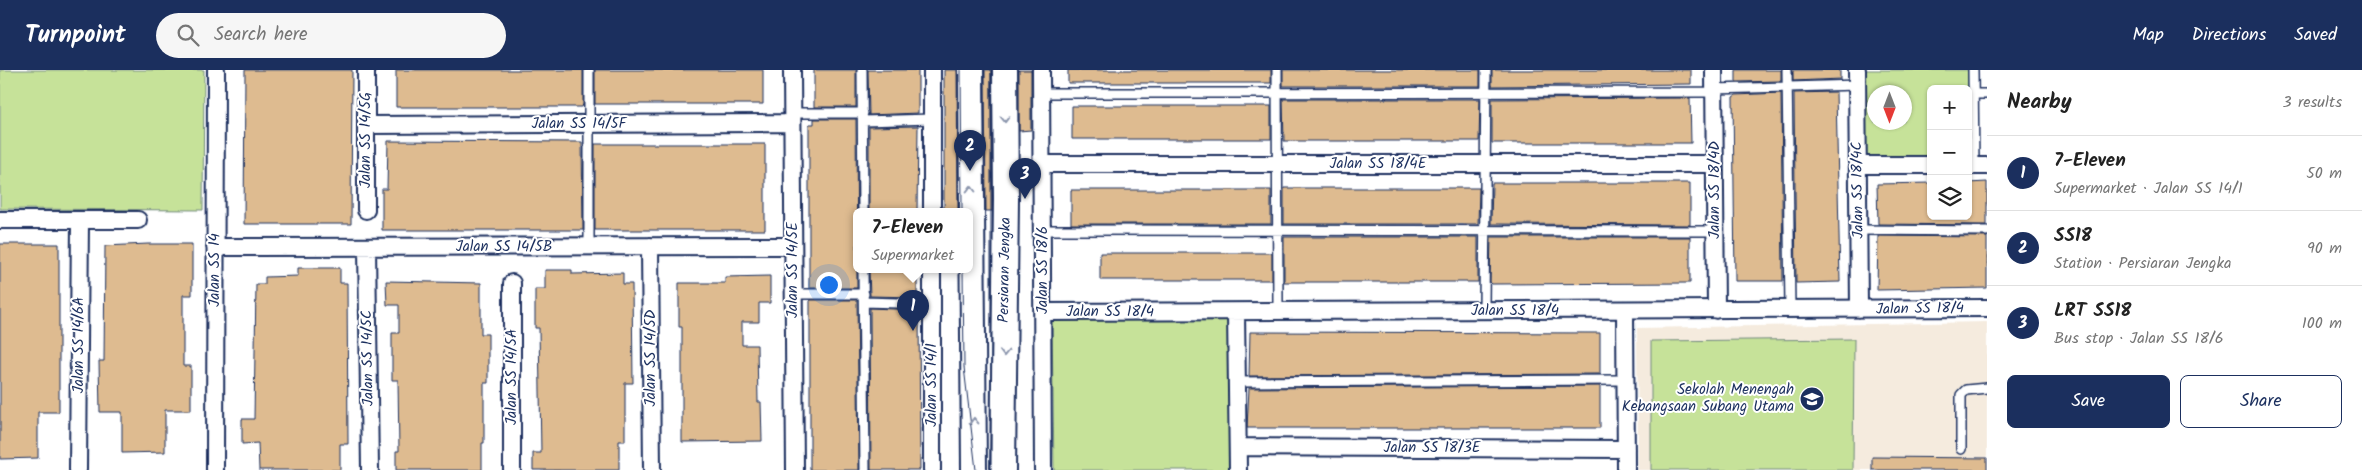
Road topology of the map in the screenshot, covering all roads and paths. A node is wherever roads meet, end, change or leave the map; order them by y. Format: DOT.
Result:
graph roads {
  1 [pos="216,70"];
  2 [pos="366,70"];
  3 [pos="588,70"];
  4 [pos="792,70"];
  5 [pos="862,70"];
  6 [pos="932,70"];
  7 [pos="971,70"];
  8 [pos="1005,70"];
  9 [pos="1041,70"];
  10 [pos="1277,70"];
  11 [pos="1486,70"];
  12 [pos="1714,70"];
  13 [pos="1787,70"];
  14 [pos="1973,70"];
  15 [pos="1858,78"];
  16 [pos="1786,86"];
  17 [pos="1714,90"];
  18 [pos="1277,92"];
  19 [pos="1486,92"];
  20 [pos="1041,93"];
  21 [pos="1973,94"];
  22 [pos="1987,94"];
  23 [pos="863,117"];
  24 [pos="792,118"];
  25 [pos="932,119"];
  26 [pos="589,124"];
  27 [pos="366,125"];
  28 [pos="1042,164"];
  29 [pos="1278,164"];
  30 [pos="1485,164"];
  31 [pos="1715,164"];
  32 [pos="1858,165"];
  33 [pos="1927,165"];
  34 [pos="1976,166"];
  35 [pos="863,208"];
  36 [pos="932,208"];
  37 [pos="972,208"];
  38 [pos="366,210"];
  39 [pos="0,220"];
  40 [pos="80,220"];
  41 [pos="138,220"];
  42 [pos="1042,230"];
  43 [pos="1278,230"];
  44 [pos="1859,230"];
  45 [pos="1987,230"];
  46 [pos="1485,231"];
  47 [pos="1715,231"];
  48 [pos="650,246"];
  49 [pos="793,246"];
  50 [pos="215,247"];
  51 [pos="366,247"];
  52 [pos="589,247"];
  53 [pos="863,273"];
  54 [pos="932,273"];
  55 [pos="973,273"];
  56 [pos="512,283"];
  57 [pos="793,294"];
  58 [pos="864,298"];
  59 [pos="932,304"];
  60 [pos="1987,308"];
  61 [pos="1859,309"];
  62 [pos="1625,310"];
  63 [pos="1716,310"];
  64 [pos="1790,310"];
  65 [pos="1484,311"];
  66 [pos="1043,312"];
  67 [pos="1236,312"];
  68 [pos="1278,312"];
  69 [pos="1626,380"];
  70 [pos="1237,382"];
  71 [pos="1987,388"];
  72 [pos="1238,447"];
  73 [pos="1626,449"];
  74 [pos="1961,449"];
  75 [pos="78,470"];
  76 [pos="215,470"];
  77 [pos="370,470"];
  78 [pos="512,470"];
  79 [pos="652,470"];
  80 [pos="795,470"];
  81 [pos="865,470"];
  82 [pos="932,470"];
  83 [pos="974,470"];
  84 [pos="1003,470"];
  85 [pos="1043,470"];
  86 [pos="1238,470"];
  87 [pos="1626,470"];
  1 -- 50 [label="street, Jalan SS 14"];
  2 -- 27 [label="street, Jalan SS 14/5G"];
  3 -- 26 [label="lane"];
  4 -- 24 [label="street, Jalan SS 14/5E"];
  5 -- 23 [label="lane"];
  6 -- 25 [label="street"];
  37 -- 7 [label="main road, one-way"];
  8 -- 84 [label="main road, Persiaran Jengka, one-way"];
  9 -- 20 [label="street, Jalan SS 18/6"];
  10 -- 18 [label="lane"];
  11 -- 19 [label="lane"];
  12 -- 17 [label="street, Jalan SS 18/4D"];
  13 -- 16 [label="lane"];
  14 -- 21 [label="lane"];
  15 -- 16 [label="lane"];
  15 -- 32 [label="street, Jalan SS 18/4C"];
  16 -- 17 [label="lane"];
  16 -- 64 [label="lane"];
  17 -- 19 [label="lane"];
  17 -- 31 [label="street, Jalan SS 18/4D"];
  18 -- 19 [label="lane"];
  18 -- 20 [label="lane"];
  18 -- 29 [label="lane"];
  19 -- 30 [label="lane"];
  20 -- 28 [label="street, Jalan SS 18/6"];
  21 -- 22 [label="lane"];
  21 -- 34 [label="lane"];
  23 -- 24 [label="lane"];
  23 -- 25 [label="lane"];
  23 -- 35 [label="lane"];
  24 -- 26 [label="street, Jalan SS 14/5F"];
  24 -- 49 [label="street, Jalan SS 14/5E"];
  25 -- 36 [label="street"];
  26 -- 27 [label="street, Jalan SS 14/5F"];
  26 -- 52 [label="lane"];
  27 -- 38 [label="street, Jalan SS 14/5G"];
  28 -- 29 [label="street, Jalan SS 18/4E"];
  28 -- 42 [label="street, Jalan SS 18/6"];
  29 -- 30 [label="street, Jalan SS 18/4E"];
  29 -- 43 [label="lane"];
  30 -- 31 [label="street, Jalan SS 18/4E"];
  30 -- 46 [label="lane"];
  31 -- 47 [label="street, Jalan SS 18/4D"];
  32 -- 33 [label="street"];
  32 -- 44 [label="street, Jalan SS 18/4C"];
  39 -- 40 [label="street"];
  40 -- 41 [label="street"];
  40 -- 75 [label="street, Jalan SS 14/6A"];
  42 -- 43 [label="lane"];
  42 -- 66 [label="street, Jalan SS 18/6"];
  43 -- 46 [label="lane"];
  43 -- 68 [label="lane"];
  44 -- 45 [label="lane"];
  44 -- 61 [label="street, Jalan SS 18/4C"];
  46 -- 47 [label="lane"];
  46 -- 65 [label="lane"];
  47 -- 63 [label="street, Jalan SS 18/4D"];
  48 -- 49 [label="street, Jalan SS 14/5B"];
  48 -- 52 [label="street, Jalan SS 14/5B"];
  48 -- 79 [label="street, Jalan SS 14/5D"];
  49 -- 57 [label="street, Jalan SS 14/5E"];
  50 -- 51 [label="street, Jalan SS 14/5B"];
  50 -- 76 [label="street, Jalan SS 14"];
  51 -- 52 [label="street, Jalan SS 14/5B"];
  51 -- 77 [label="street, Jalan SS 14/5C"];
  53 -- 58 [label="lane"];
  54 -- 59 [label="street, Jalan SS 14/1"];
  83 -- 55 [label="main road, one-way"];
  56 -- 78 [label="street, Jalan SS 14/5A"];
  57 -- 58 [label="lane"];
  57 -- 80 [label="street, Jalan SS 14/5E"];
  58 -- 59 [label="lane"];
  58 -- 81 [label="lane"];
  59 -- 82 [label="street, Jalan SS 14/1"];
  60 -- 61 [label="street, Jalan SS 18/4"];
  61 -- 64 [label="street, Jalan SS 18/4"];
  62 -- 63 [label="street, Jalan SS 18/4"];
  62 -- 65 [label="street, Jalan SS 18/4"];
  62 -- 69 [label="street"];
  63 -- 64 [label="street, Jalan SS 18/4"];
  65 -- 68 [label="street, Jalan SS 18/4"];
  66 -- 67 [label="street, Jalan SS 18/4"];
  66 -- 85 [label="street, Jalan SS 18/6"];
  67 -- 68 [label="street, Jalan SS 18/4"];
  67 -- 70 [label="street"];
  69 -- 70 [label="lane"];
  69 -- 73 [label="street"];
  70 -- 72 [label="street"];
  71 -- 74 [label="lane"];
  72 -- 73 [label="street, Jalan SS 18/3E"];
  72 -- 86 [label="street"];
  73 -- 87 [label="street"];
}
